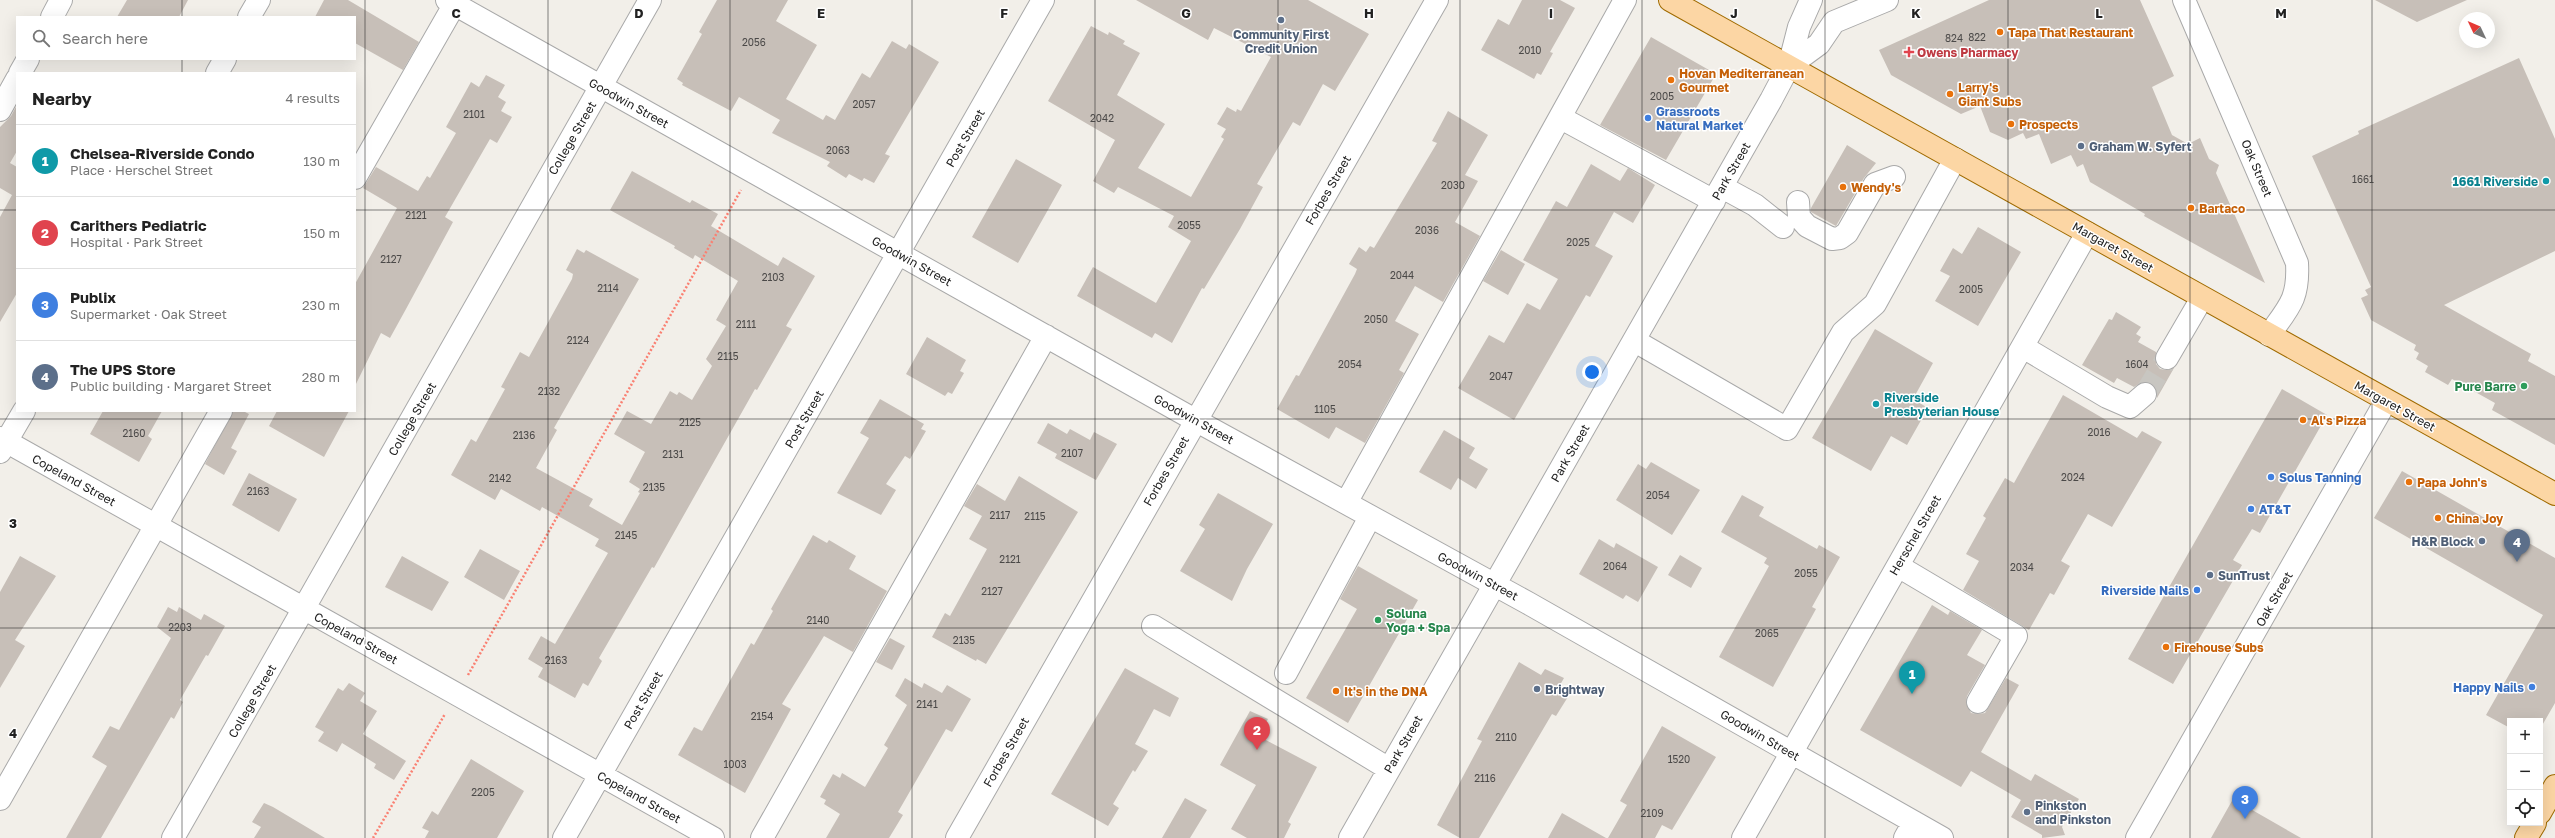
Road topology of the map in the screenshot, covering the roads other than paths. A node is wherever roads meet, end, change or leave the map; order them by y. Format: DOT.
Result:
graph roads {
  1 [pos="61,0"];
  2 [pos="259,0"];
  3 [pos="650,0"];
  4 [pos="1043,0"];
  5 [pos="1437,0"];
  6 [pos="1625,0"];
  7 [pos="1670,0"];
  8 [pos="1812,0"];
  9 [pos="1887,0"];
  10 [pos="2184,0"];
  11 [pos="453,2"];
  12 [pos="53,16"];
  13 [pos="251,16"];
  14 [pos="1834,22"];
  15 [pos="27,60"];
  16 [pos="224,60"];
  17 [pos="1789,66"];
  18 [pos="21,72"];
  19 [pos="218,72"];
  20 [pos="16,81"];
  21 [pos="601,88"];
  22 [pos="0,110"];
  23 [pos="1561,118"];
  24 [pos="1955,159"];
  25 [pos="356,176"];
  26 [pos="1894,177"];
  27 [pos="1718,194"];
  28 [pos="1798,202"];
  29 [pos="1783,227"];
  30 [pos="2087,233"];
  31 [pos="898,254"];
  32 [pos="2202,298"];
  33 [pos="2269,335"];
  34 [pos="1046,336"];
  35 [pos="1635,341"];
  36 [pos="2023,347"];
  37 [pos="2167,358"];
  38 [pos="2145,394"];
  39 [pos="2386,401"];
  40 [pos="23,412"];
  41 [pos="220,412"];
  42 [pos="1195,420"];
  43 [pos="2,444"];
  44 [pos="2555,494"];
  45 [pos="1346,503"];
  46 [pos="1370,517"];
  47 [pos="157,526"];
  48 [pos="1898,566"];
  49 [pos="1494,585"];
  50 [pos="304,609"];
  51 [pos="1153,626"];
  52 [pos="1286,672"];
  53 [pos="1978,702"];
  54 [pos="1792,753"];
  55 [pos="1389,769"];
  56 [pos="600,775"];
  57 [pos="2555,786"];
  58 [pos="0,799"];
  59 [pos="2543,808"];
  60 [pos="2533,826"];
  61 [pos="1909,830"];
  62 [pos="173,838"];
  63 [pos="564,838"];
  64 [pos="713,838"];
  65 [pos="762,838"];
  66 [pos="957,838"];
  67 [pos="1350,838"];
  68 [pos="1743,838"];
  69 [pos="1942,838"];
  70 [pos="2137,838"];
  71 [pos="2526,838"];
  1 -- 12 [label="street"];
  2 -- 13 [label="street"];
  3 -- 21 [label="street, College Street"];
  4 -- 31 [label="street, Post Street"];
  5 -- 42 [label="street, Forbes Street"];
  6 -- 23 [label="street"];
  7 -- 17 [label="main road, Margaret Street"];
  8 -- 14 [label="street, Park Street"];
  8 -- 17 [label="street, Park Street"];
  9 -- 14 [label="street"];
  10 -- 33 [label="street, Oak Street"];
  11 -- 21 [label="street, Goodwin Street"];
  11 -- 25 [label="street"];
  14 -- 17 [label="street, Park Street"];
  15 -- 18 [label="street"];
  16 -- 19 [label="street"];
  17 -- 24 [label="main road, Margaret Street"];
  17 -- 27 [label="street, Park Street"];
  20 -- 22 [label="street"];
  21 -- 31 [label="street, Goodwin Street"];
  21 -- 50 [label="street, College Street"];
  23 -- 27 [label="street"];
  23 -- 45 [label="street"];
  24 -- 30 [label="main road, Margaret Street"];
  24 -- 35 [label="street"];
  26 -- 28 [label="street"];
  27 -- 29 [label="street"];
  27 -- 35 [label="street, Park Street"];
  30 -- 32 [label="main road, Margaret Street"];
  30 -- 36 [label="street, Herschel Street"];
  31 -- 34 [label="street, Goodwin Street"];
  31 -- 56 [label="street, Post Street"];
  32 -- 33 [label="main road, Margaret Street"];
  32 -- 37 [label="street"];
  33 -- 39 [label="main road, Margaret Street"];
  34 -- 42 [label="street, Goodwin Street"];
  34 -- 65 [label="street"];
  35 -- 49 [label="street, Park Street"];
  36 -- 38 [label="street"];
  36 -- 48 [label="street, Herschel Street"];
  39 -- 44 [label="main road, Margaret Street"];
  39 -- 70 [label="street, Oak Street"];
  40 -- 43 [label="street"];
  41 -- 47 [label="street"];
  42 -- 45 [label="street, Goodwin Street"];
  42 -- 66 [label="street, Forbes Street"];
  43 -- 47 [label="street, Copeland Street"];
  45 -- 46 [label="street, Goodwin Street"];
  46 -- 49 [label="street, Goodwin Street"];
  46 -- 52 [label="street"];
  47 -- 50 [label="street, Copeland Street"];
  47 -- 58 [label="street"];
  48 -- 53 [label="street"];
  48 -- 54 [label="street, Herschel Street"];
  49 -- 54 [label="street, Goodwin Street"];
  49 -- 55 [label="street, Park Street"];
  50 -- 56 [label="street, Copeland Street"];
  50 -- 62 [label="street, College Street"];
  51 -- 55 [label="street"];
  54 -- 61 [label="street, Goodwin Street"];
  54 -- 68 [label="street, Herschel Street"];
  55 -- 67 [label="street, Park Street"];
  56 -- 63 [label="street, Post Street"];
  56 -- 64 [label="street, Copeland Street"];
  57 -- 59 [label="main road"];
  60 -- 71 [label="main road"];
  61 -- 69 [label="street, Goodwin Street"];
}
